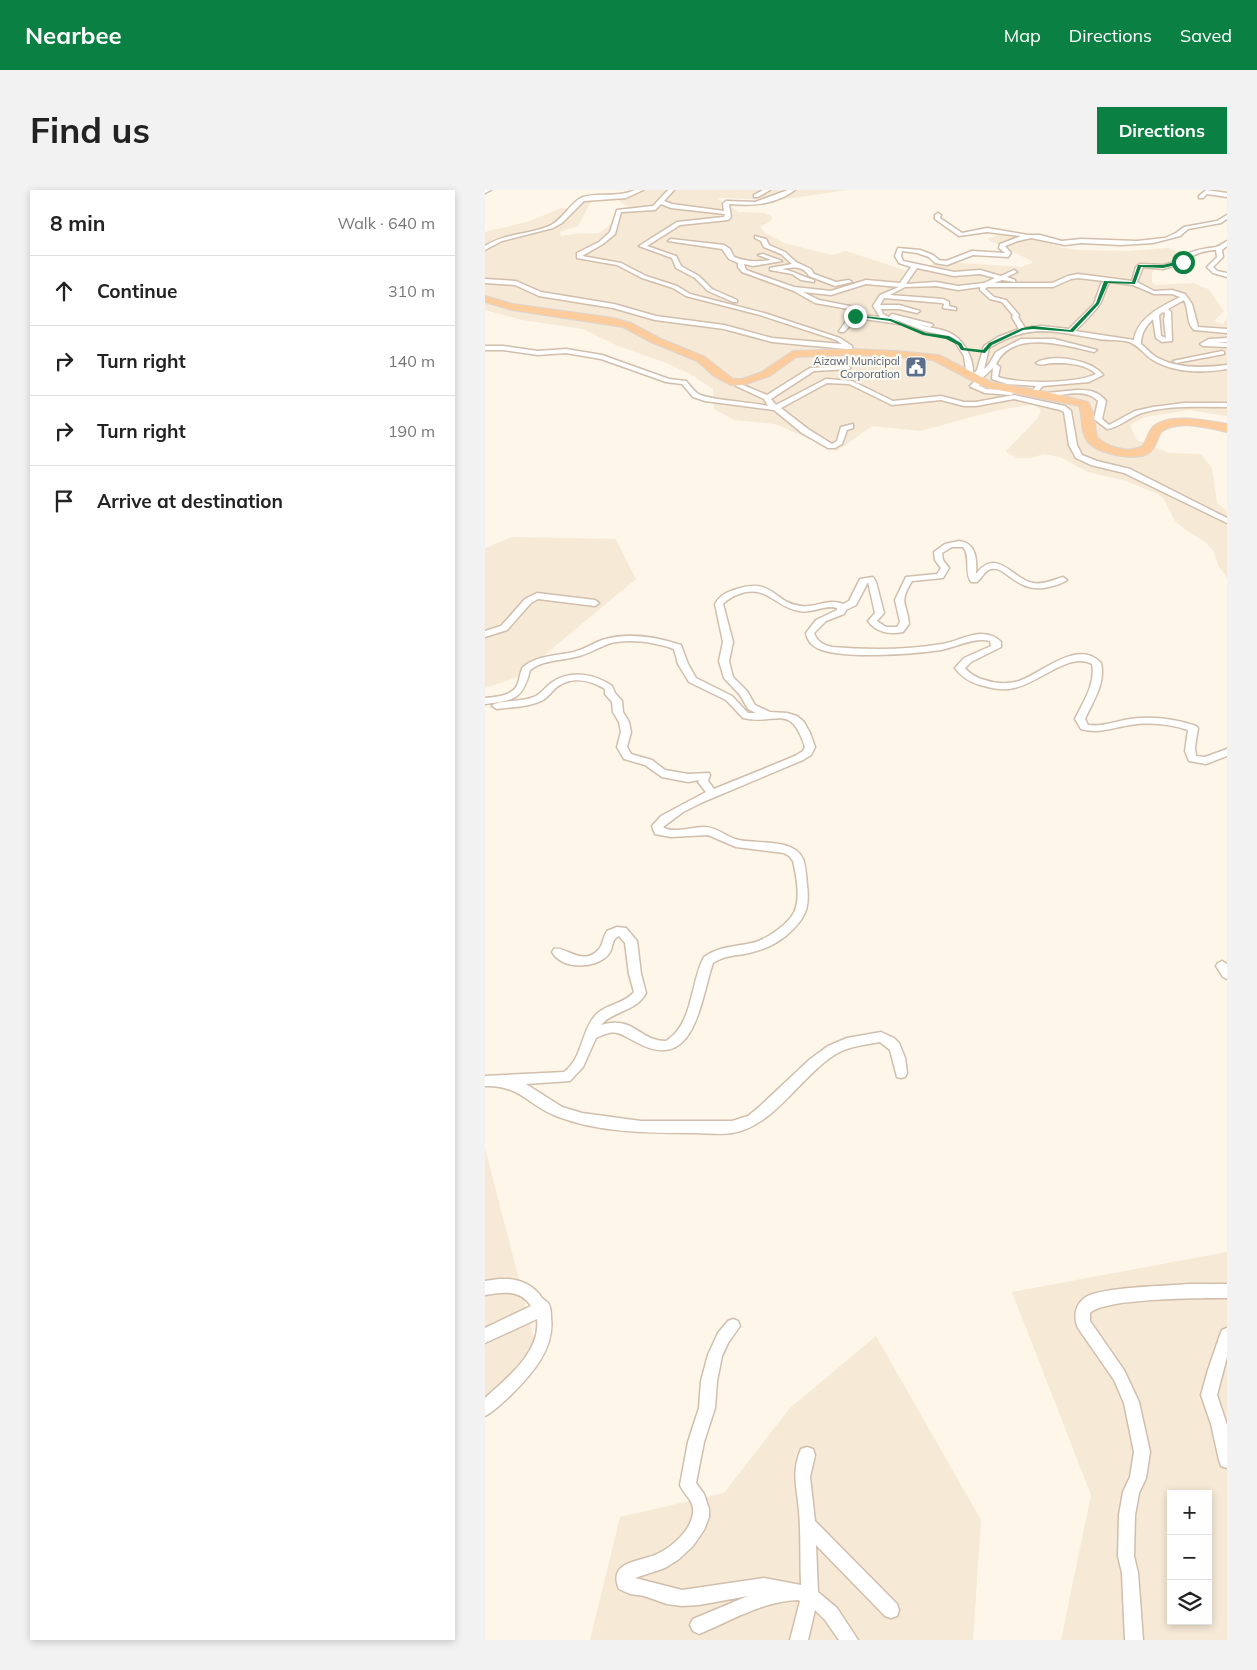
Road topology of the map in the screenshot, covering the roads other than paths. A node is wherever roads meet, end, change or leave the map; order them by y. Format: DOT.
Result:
graph roads {
  1 [pos="640,190"];
  2 [pos="671,190"];
  3 [pos="767,190"];
  4 [pos="792,190"];
  5 [pos="1227,195"];
  6 [pos="756,196"];
  7 [pos="1201,196"];
  8 [pos="661,202"];
  9 [pos="727,213"];
  10 [pos="939,215"];
  11 [pos="1227,217"];
  12 [pos="1004,226"];
  13 [pos="992,231"];
  14 [pos="1039,237"];
  15 [pos="757,238"];
  16 [pos="671,241"];
  17 [pos="1227,243"];
  18 [pos="485,248"];
  19 [pos="1219,250"];
  20 [pos="761,255"];
  21 [pos="741,262"];
  22 [pos="797,265"];
  23 [pos="915,266"];
  24 [pos="1015,272"];
  25 [pos="1227,275"];
  26 [pos="486,277"];
  27 [pos="1000,278"];
  28 [pos="812,281"];
  29 [pos="1108,281"];
  30 [pos="866,282"];
  31 [pos="1134,283"];
  32 [pos="1041,284"];
  33 [pos="985,285"];
  34 [pos="908,286"];
  35 [pos="793,289"];
  36 [pos="882,296"];
  37 [pos="1184,297"];
  38 [pos="485,299"];
  39 [pos="877,307"];
  40 [pos="742,308"];
  41 [pos="1163,308"];
  42 [pos="955,309"];
  43 [pos="917,311"];
  44 [pos="1157,312"];
  45 [pos="855,316"];
  46 [pos="891,320"];
  47 [pos="930,325"];
  48 [pos="1022,329"];
  49 [pos="842,331"];
  50 [pos="1071,331"];
  51 [pos="1227,332"];
  52 [pos="1227,340"];
  53 [pos="1137,345"];
  54 [pos="1227,345"];
  55 [pos="961,347"];
  56 [pos="485,348"];
  57 [pos="850,350"];
  58 [pos="971,350"];
  59 [pos="1095,350"];
  60 [pos="1222,354"];
  61 [pos="1039,362"];
  62 [pos="1162,362"];
  63 [pos="1227,362"];
  64 [pos="992,365"];
  65 [pos="848,368"];
  66 [pos="1227,368"];
  67 [pos="1193,369"];
  68 [pos="975,379"];
  69 [pos="743,382"];
  70 [pos="1038,388"];
  71 [pos="1047,395"];
  72 [pos="1015,397"];
  73 [pos="767,398"];
  74 [pos="1227,405"];
  75 [pos="776,408"];
  76 [pos="850,426"];
  77 [pos="1227,428"];
  78 [pos="1227,521"];
  79 [pos="1063,580"];
  80 [pos="595,603"];
  81 [pos="843,608"];
  82 [pos="485,634"];
  83 [pos="485,701"];
  84 [pos="485,707"];
  85 [pos="769,714"];
  86 [pos="1227,752"];
  87 [pos="712,793"];
  88 [pos="558,952"];
  89 [pos="592,1034"];
  90 [pos="901,1073"];
  91 [pos="491,1080"];
  92 [pos="485,1288"];
  93 [pos="1227,1291"];
  94 [pos="543,1308"];
  95 [pos="733,1326"];
  96 [pos="1227,1335"];
  97 [pos="485,1336"];
  98 [pos="485,1408"];
  99 [pos="807,1455"];
  100 [pos="1227,1460"];
  101 [pos="807,1524"];
  102 [pos="786,1591"];
  103 [pos="810,1596"];
  104 [pos="891,1610"];
  105 [pos="699,1625"];
  106 [pos="799,1640"];
  107 [pos="849,1640"];
  108 [pos="1134,1640"];
  1 -- 18 [label="street"];
  2 -- 8 [label="street"];
  3 -- 6 [label="street"];
  4 -- 9 [label="street"];
  5 -- 7 [label="street"];
  8 -- 9 [label="street"];
  8 -- 40 [label="street"];
  9 -- 40 [label="street"];
  10 -- 13 [label="street"];
  11 -- 14 [label="street"];
  12 -- 13 [label="street"];
  13 -- 14 [label="street"];
  14 -- 23 [label="street"];
  15 -- 22 [label="street"];
  16 -- 21 [label="street"];
  17 -- 19 [label="street"];
  19 -- 25 [label="street"];
  19 -- 31 [label="street"];
  20 -- 21 [label="street"];
  21 -- 35 [label="street"];
  22 -- 28 [label="street"];
  22 -- 30 [label="street"];
  23 -- 27 [label="street"];
  23 -- 34 [label="street"];
  24 -- 27 [label="street"];
  26 -- 57 [label="street"];
  27 -- 32 [label="street"];
  27 -- 33 [label="street"];
  29 -- 31 [label="street"];
  29 -- 32 [label="street"];
  29 -- 50 [label="street"];
  30 -- 34 [label="street"];
  30 -- 35 [label="street"];
  31 -- 37 [label="street"];
  32 -- 33 [label="street"];
  33 -- 34 [label="street"];
  33 -- 48 [label="street"];
  34 -- 36 [label="street"];
  35 -- 45 [label="street"];
  36 -- 39 [label="street"];
  36 -- 42 [label="street"];
  37 -- 41 [label="street"];
  37 -- 51 [label="street"];
  38 -- 69 [label="highway"];
  39 -- 43 [label="street"];
  39 -- 46 [label="street"];
  40 -- 57 [label="street"];
  41 -- 44 [label="street"];
  41 -- 44 [label="street"];
  44 -- 53 [label="street"];
  45 -- 46 [label="street"];
  45 -- 49 [label="street"];
  46 -- 55 [label="street"];
  47 -- 55 [label="street"];
  48 -- 50 [label="street"];
  48 -- 68 [label="street"];
  50 -- 53 [label="street"];
  52 -- 54 [label="street"];
  53 -- 62 [label="street"];
  55 -- 58 [label="street"];
  55 -- 68 [label="street"];
  56 -- 75 [label="street"];
  57 -- 68 [label="highway"];
  57 -- 69 [label="highway"];
  59 -- 64 [label="street"];
  60 -- 62 [label="street"];
  61 -- 70 [label="street"];
  62 -- 67 [label="street"];
  63 -- 67 [label="street"];
  64 -- 68 [label="street"];
  64 -- 70 [label="street"];
  65 -- 73 [label="street"];
  66 -- 67 [label="street"];
  68 -- 70 [label="highway"];
  68 -- 72 [label="street"];
  69 -- 73 [label="street"];
  70 -- 71 [label="highway"];
  71 -- 74 [label="street"];
  71 -- 77 [label="highway"];
  72 -- 75 [label="street"];
  72 -- 78 [label="street"];
  73 -- 75 [label="street"];
  75 -- 76 [label="street"];
  79 -- 81 [label="street"];
  80 -- 82 [label="street"];
  81 -- 85 [label="street"];
  81 -- 86 [label="street"];
  83 -- 85 [label="street"];
  84 -- 87 [label="street"];
  85 -- 87 [label="street"];
  87 -- 89 [label="street"];
  88 -- 89 [label="street"];
  89 -- 91 [label="street"];
  90 -- 91 [label="street"];
  92 -- 94 [label="street"];
  93 -- 108 [label="street"];
  94 -- 97 [label="street"];
  94 -- 98 [label="street"];
  95 -- 102 [label="street"];
  96 -- 100 [label="street"];
  99 -- 101 [label="street"];
  101 -- 103 [label="street"];
  101 -- 104 [label="street"];
  102 -- 103 [label="street"];
  102 -- 105 [label="street"];
  103 -- 106 [label="street"];
  103 -- 107 [label="street"];
}
